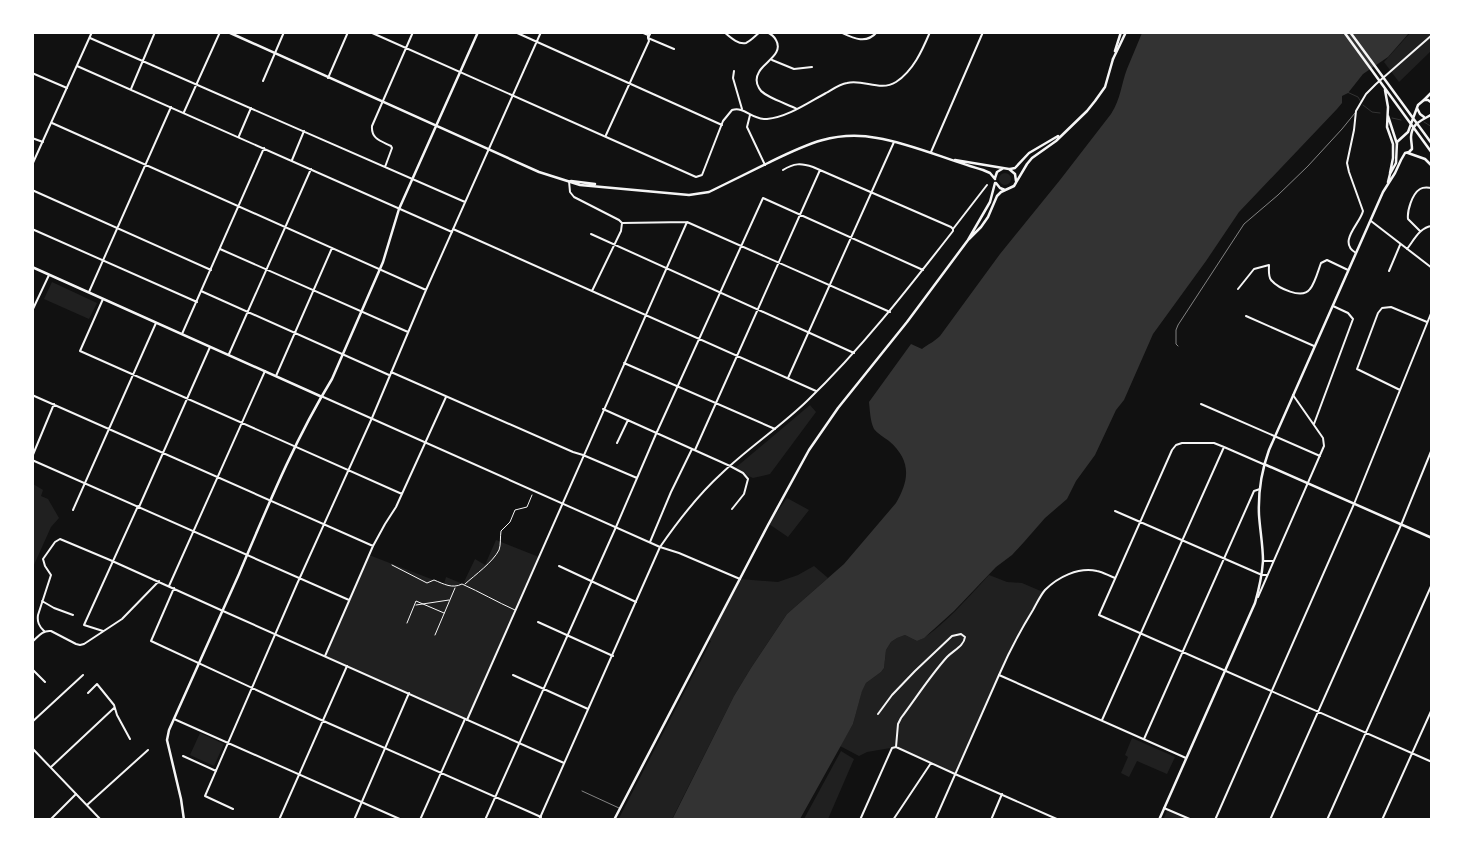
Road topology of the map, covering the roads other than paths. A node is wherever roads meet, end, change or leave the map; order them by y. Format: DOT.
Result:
graph roads {
  1 [pos="155,32"];
  2 [pos="220,32"];
  3 [pos="228,32"];
  4 [pos="284,32"];
  5 [pos="348,32"];
  6 [pos="370,32"];
  7 [pos="413,32"];
  8 [pos="478,32"];
  9 [pos="515,32"];
  10 [pos="541,32"];
  11 [pos="641,32"];
  12 [pos="651,32"];
  13 [pos="724,32"];
  14 [pos="760,32"];
  15 [pos="767,32"];
  16 [pos="840,32"];
  17 [pos="877,32"];
  18 [pos="930,32"];
  19 [pos="983,32"];
  20 [pos="1121,32"];
  21 [pos="1126,32"];
  22 [pos="1344,32"];
  23 [pos="1350,32"];
  24 [pos="87,33"];
  25 [pos="91,35"];
  26 [pos="1432,35"];
  27 [pos="648,38"];
  28 [pos="537,42"];
  29 [pos="406,48"];
  30 [pos="674,49"];
  31 [pos="275,54"];
  32 [pos="1113,59"];
  33 [pos="771,60"];
  34 [pos="143,61"];
  35 [pos="77,66"];
  36 [pos="812,67"];
  37 [pos="734,71"];
  38 [pos="460,72"];
  39 [pos="32,73"];
  40 [pos="328,78"];
  41 [pos="263,81"];
  42 [pos="196,84"];
  43 [pos="629,84"];
  44 [pos="67,88"];
  45 [pos="1385,89"];
  46 [pos="131,90"];
  47 [pos="1432,92"];
  48 [pos="513,95"];
  49 [pos="1424,100"];
  50 [pos="382,102"];
  51 [pos="1432,103"];
  52 [pos="171,107"];
  53 [pos="1417,107"];
  54 [pos="251,108"];
  55 [pos="742,109"];
  56 [pos="797,109"];
  57 [pos="1356,111"];
  58 [pos="184,112"];
  59 [pos="1432,114"];
  60 [pos="750,115"];
  61 [pos="1388,115"];
  62 [pos="1426,117"];
  63 [pos="1432,119"];
  64 [pos="52,123"];
  65 [pos="722,125"];
  66 [pos="436,126"];
  67 [pos="304,131"];
  68 [pos="1066,131"];
  69 [pos="606,136"];
  70 [pos="238,137"];
  71 [pos="32,138"];
  72 [pos="43,142"];
  73 [pos="894,142"];
  74 [pos="1432,144"];
  75 [pos="1397,146"];
  76 [pos="264,148"];
  77 [pos="488,150"];
  78 [pos="930,153"];
  79 [pos="1406,153"];
  80 [pos="1432,153"];
  81 [pos="949,159"];
  82 [pos="292,160"];
  83 [pos="146,165"];
  84 [pos="765,165"];
  85 [pos="32,166"];
  86 [pos="1432,166"];
  87 [pos="384,168"];
  88 [pos="1004,168"];
  89 [pos="311,169"];
  90 [pos="1009,169"];
  91 [pos="783,170"];
  92 [pos="820,170"];
  93 [pos="1390,174"];
  94 [pos="412,180"];
  95 [pos="570,181"];
  96 [pos="995,181"];
  97 [pos="1016,182"];
  98 [pos="1388,183"];
  99 [pos="987,185"];
  100 [pos="1432,188"];
  101 [pos="32,190"];
  102 [pos="1006,190"];
  103 [pos="872,193"];
  104 [pos="465,202"];
  105 [pos="239,206"];
  106 [pos="400,209"];
  107 [pos="800,215"];
  108 [pos="1371,221"];
  109 [pos="687,222"];
  110 [pos="622,223"];
  111 [pos="1432,226"];
  112 [pos="285,227"];
  113 [pos="117,228"];
  114 [pos="32,229"];
  115 [pos="953,229"];
  116 [pos="452,230"];
  117 [pos="1420,231"];
  118 [pos="591,234"];
  119 [pos="851,238"];
  120 [pos="968,240"];
  121 [pos="615,245"];
  122 [pos="742,245"];
  123 [pos="1400,245"];
  124 [pos="332,248"];
  125 [pos="220,249"];
  126 [pos="1407,250"];
  127 [pos="1356,253"];
  128 [pos="103,260"];
  129 [pos="780,262"];
  130 [pos="32,268"];
  131 [pos="666,268"];
  132 [pos="1432,268"];
  133 [pos="266,269"];
  134 [pos="380,269"];
  135 [pos="211,270"];
  136 [pos="922,270"];
  137 [pos="1348,270"];
  138 [pos="1389,271"];
  139 [pos="49,275"];
  140 [pos="830,284"];
  141 [pos="1238,288"];
  142 [pos="313,290"];
  143 [pos="426,290"];
  144 [pos="202,291"];
  145 [pos="592,291"];
  146 [pos="89,292"];
  147 [pos="720,292"];
  148 [pos="103,299"];
  149 [pos="197,302"];
  150 [pos="1332,306"];
  151 [pos="758,309"];
  152 [pos="361,311"];
  153 [pos="1432,311"];
  154 [pos="32,312"];
  155 [pos="247,312"];
  156 [pos="890,312"];
  157 [pos="646,315"];
  158 [pos="1246,316"];
  159 [pos="1427,322"];
  160 [pos="156,323"];
  161 [pos="408,332"];
  162 [pos="809,332"];
  163 [pos="294,333"];
  164 [pos="182,334"];
  165 [pos="699,339"];
  166 [pos="1178,346"];
  167 [pos="1314,346"];
  168 [pos="210,347"];
  169 [pos="854,353"];
  170 [pos="342,354"];
  171 [pos="228,355"];
  172 [pos="737,356"];
  173 [pos="624,363"];
  174 [pos="264,371"];
  175 [pos="391,372"];
  176 [pos="133,375"];
  177 [pos="389,375"];
  178 [pos="276,376"];
  179 [pos="788,378"];
  180 [pos="678,387"];
  181 [pos="1400,390"];
  182 [pos="816,391"];
  183 [pos="32,395"];
  184 [pos="1293,395"];
  185 [pos="320,396"];
  186 [pos="446,397"];
  187 [pos="187,399"];
  188 [pos="716,403"];
  189 [pos="54,404"];
  190 [pos="1201,404"];
  191 [pos="604,409"];
  192 [pos="372,418"];
  193 [pos="628,420"];
  194 [pos="241,423"];
  195 [pos="1314,424"];
  196 [pos="109,429"];
  197 [pos="775,429"];
  198 [pos="656,434"];
  199 [pos="1274,437"];
  200 [pos="425,442"];
  201 [pos="617,443"];
  202 [pos="294,447"];
  203 [pos="1224,447"];
  204 [pos="692,449"];
  205 [pos="1432,449"];
  206 [pos="695,450"];
  207 [pos="163,453"];
  208 [pos="583,455"];
  209 [pos="1320,456"];
  210 [pos="32,458"];
  211 [pos="1264,464"];
  212 [pos="730,466"];
  213 [pos="348,471"];
  214 [pos="217,477"];
  215 [pos="637,478"];
  216 [pos="85,483"];
  217 [pos="1308,484"];
  218 [pos="1260,489"];
  219 [pos="402,494"];
  220 [pos="532,495"];
  221 [pos="270,501"];
  222 [pos="563,504"];
  223 [pos="1354,504"];
  224 [pos="138,507"];
  225 [pos="732,509"];
  226 [pos="73,510"];
  227 [pos="1115,511"];
  228 [pos="1140,521"];
  229 [pos="324,524"];
  230 [pos="1401,525"];
  231 [pos="616,527"];
  232 [pos="193,531"];
  233 [pos="1432,538"];
  234 [pos="1182,540"];
  235 [pos="650,542"];
  236 [pos="373,546"];
  237 [pos="660,547"];
  238 [pos="247,555"];
  239 [pos="1224,558"];
  240 [pos="1275,559"];
  241 [pos="113,561"];
  242 [pos="1263,561"];
  243 [pos="392,565"];
  244 [pos="559,566"];
  245 [pos="1262,575"];
  246 [pos="1268,575"];
  247 [pos="300,578"];
  248 [pos="1115,578"];
  249 [pos="740,579"];
  250 [pos="592,581"];
  251 [pos="159,582"];
  252 [pos="1432,584"];
  253 [pos="464,585"];
  254 [pos="169,586"];
  255 [pos="456,587"];
  256 [pos="174,588"];
  257 [pos="349,600"];
  258 [pos="450,600"];
  259 [pos="42,601"];
  260 [pos="636,602"];
  261 [pos="1255,603"];
  262 [pos="422,604"];
  263 [pos="516,610"];
  264 [pos="223,611"];
  265 [pos="444,613"];
  266 [pos="73,615"];
  267 [pos="538,622"];
  268 [pos="407,623"];
  269 [pos="44,631"];
  270 [pos="103,631"];
  271 [pos="275,634"];
  272 [pos="1140,634"];
  273 [pos="434,635"];
  274 [pos="568,635"];
  275 [pos="32,642"];
  276 [pos="1182,652"];
  277 [pos="325,656"];
  278 [pos="613,656"];
  279 [pos="199,664"];
  280 [pos="347,666"];
  281 [pos="32,669"];
  282 [pos="1225,671"];
  283 [pos="83,675"];
  284 [pos="513,675"];
  285 [pos="999,675"];
  286 [pos="45,682"];
  287 [pos="252,688"];
  288 [pos="544,689"];
  289 [pos="1271,692"];
  290 [pos="88,693"];
  291 [pos="410,693"];
  292 [pos="114,708"];
  293 [pos="588,709"];
  294 [pos="1432,709"];
  295 [pos="1318,712"];
  296 [pos="878,714"];
  297 [pos="174,719"];
  298 [pos="466,719"];
  299 [pos="323,720"];
  300 [pos="1102,720"];
  301 [pos="32,722"];
  302 [pos="1365,733"];
  303 [pos="130,739"];
  304 [pos="1144,739"];
  305 [pos="228,743"];
  306 [pos="520,743"];
  307 [pos="896,747"];
  308 [pos="32,748"];
  309 [pos="386,748"];
  310 [pos="148,750"];
  311 [pos="1412,754"];
  312 [pos="183,756"];
  313 [pos="1186,758"];
  314 [pos="1432,762"];
  315 [pos="564,763"];
  316 [pos="931,763"];
  317 [pos="51,767"];
  318 [pos="216,771"];
  319 [pos="442,773"];
  320 [pos="955,774"];
  321 [pos="299,775"];
  322 [pos="582,791"];
  323 [pos="76,794"];
  324 [pos="1002,794"];
  325 [pos="495,796"];
  326 [pos="362,802"];
  327 [pos="87,805"];
  328 [pos="620,808"];
  329 [pos="1164,808"];
  330 [pos="233,809"];
  331 [pos="1049,815"];
  332 [pos="540,818"];
  333 [pos="50,820"];
  334 [pos="101,820"];
  335 [pos="184,820"];
  336 [pos="279,820"];
  337 [pos="354,820"];
  338 [pos="402,820"];
  339 [pos="420,820"];
  340 [pos="485,820"];
  341 [pos="614,820"];
  342 [pos="860,820"];
  343 [pos="893,820"];
  344 [pos="935,820"];
  345 [pos="991,820"];
  346 [pos="1047,820"];
  347 [pos="1059,820"];
  348 [pos="1159,820"];
  349 [pos="1192,820"];
  350 [pos="1215,820"];
  351 [pos="1270,820"];
  352 [pos="1327,820"];
  353 [pos="1382,820"];
  1 -- 34 [label="street"];
  2 -- 42 [label="street"];
  3 -- 31 [label="main road"];
  4 -- 31 [label="street"];
  5 -- 40 [label="street"];
  6 -- 29 [label="street"];
  7 -- 29 [label="street"];
  8 -- 38 [label="main road"];
  9 -- 28 [label="street"];
  10 -- 28 [label="street"];
  11 -- 27 [label="street"];
  12 -- 27 [label="street"];
  13 -- 14 [label="street"];
  15 -- 33 [label="street"];
  16 -- 17 [label="street"];
  18 -- 56 [label="street"];
  19 -- 78 [label="street"];
  20 -- 32 [label="main road"];
  21 -- 32 [label="main road"];
  22 -- 45 [label="main road"];
  23 -- 74 [label="main road"];
  24 -- 25 [label="street"];
  25 -- 34 [label="street"];
  25 -- 35 [label="street"];
  26 -- 57 [label="street"];
  27 -- 30 [label="street"];
  27 -- 43 [label="street"];
  28 -- 43 [label="street"];
  28 -- 48 [label="street"];
  29 -- 38 [label="street"];
  29 -- 50 [label="street"];
  31 -- 40 [label="main road"];
  31 -- 41 [label="street"];
  32 -- 68 [label="main road"];
  33 -- 36 [label="street"];
  33 -- 56 [label="street"];
  34 -- 42 [label="street"];
  34 -- 46 [label="street"];
  35 -- 44 [label="street"];
  35 -- 46 [label="street"];
  37 -- 55 [label="street"];
  38 -- 48 [label="street"];
  38 -- 66 [label="main road"];
  39 -- 44 [label="street"];
  40 -- 50 [label="main road"];
  42 -- 54 [label="street"];
  42 -- 58 [label="street"];
  43 -- 65 [label="street"];
  43 -- 69 [label="street"];
  44 -- 64 [label="street"];
  45 -- 61 [label="main road"];
  45 -- 80 [label="main road"];
  46 -- 52 [label="street"];
  47 -- 49 [label="main road"];
  48 -- 69 [label="street"];
  48 -- 77 [label="street"];
  49 -- 51 [label="main road"];
  49 -- 53 [label="main road"];
  50 -- 66 [label="main road"];
  50 -- 87 [label="street"];
  52 -- 58 [label="street"];
  52 -- 83 [label="street"];
  53 -- 62 [label="main road"];
  53 -- 75 [label="main road"];
  54 -- 67 [label="street"];
  54 -- 70 [label="street"];
  55 -- 60 [label="street"];
  55 -- 65 [label="street"];
  56 -- 60 [label="street"];
  57 -- 127 [label="street"];
  57 -- 166 [label="lane"];
  58 -- 70 [label="street"];
  59 -- 62 [label="main road"];
  60 -- 84 [label="street"];
  61 -- 75 [label="main road"];
  61 -- 93 [label="main road"];
  62 -- 63 [label="main road"];
  62 -- 79 [label="main road"];
  64 -- 72 [label="street"];
  64 -- 83 [label="street"];
  65 -- 69 [label="street"];
  66 -- 77 [label="main road"];
  66 -- 94 [label="main road"];
  67 -- 82 [label="street"];
  67 -- 87 [label="street"];
  68 -- 90 [label="main road"];
  68 -- 97 [label="main road"];
  70 -- 76 [label="street"];
  71 -- 72 [label="street"];
  72 -- 85 [label="street"];
  73 -- 78 [label="main road"];
  73 -- 84 [label="main road"];
  73 -- 103 [label="street"];
  75 -- 79 [label="main road"];
  75 -- 93 [label="main road"];
  76 -- 82 [label="street"];
  76 -- 105 [label="street"];
  77 -- 95 [label="main road"];
  77 -- 104 [label="street"];
  78 -- 81 [label="main road"];
  79 -- 86 [label="main road"];
  79 -- 98 [label="main road"];
  81 -- 88 [label="main road"];
  81 -- 96 [label="main road"];
  82 -- 89 [label="street"];
  83 -- 105 [label="street"];
  83 -- 113 [label="street"];
  84 -- 95 [label="main road"];
  87 -- 94 [label="street"];
  88 -- 90 [label="main road"];
  88 -- 96 [label="main road"];
  89 -- 106 [label="street"];
  89 -- 112 [label="street"];
  90 -- 97 [label="main road"];
  91 -- 92 [label="street"];
  92 -- 103 [label="street"];
  92 -- 107 [label="street"];
  93 -- 98 [label="main road"];
  94 -- 104 [label="street"];
  94 -- 106 [label="main road"];
  95 -- 110 [label="street"];
  96 -- 102 [label="main road"];
  96 -- 120 [label="main road"];
  97 -- 102 [label="main road"];
  98 -- 108 [label="main road"];
  99 -- 115 [label="street"];
  100 -- 117 [label="street"];
  101 -- 113 [label="street"];
  102 -- 120 [label="main road"];
  103 -- 115 [label="street"];
  103 -- 119 [label="street"];
  104 -- 116 [label="street"];
  105 -- 112 [label="street"];
  105 -- 125 [label="street"];
  106 -- 116 [label="street"];
  106 -- 134 [label="main road"];
  107 -- 119 [label="street"];
  107 -- 122 [label="street"];
  107 -- 129 [label="street"];
  108 -- 123 [label="street"];
  108 -- 127 [label="main road"];
  109 -- 110 [label="street"];
  109 -- 122 [label="street"];
  109 -- 131 [label="street"];
  110 -- 121 [label="street"];
  111 -- 117 [label="street"];
  112 -- 124 [label="street"];
  112 -- 133 [label="street"];
  113 -- 128 [label="street"];
  113 -- 135 [label="street"];
  114 -- 128 [label="street"];
  115 -- 136 [label="street"];
  116 -- 143 [label="street"];
  116 -- 145 [label="street"];
  117 -- 126 [label="street"];
  118 -- 121 [label="street"];
  119 -- 136 [label="street"];
  119 -- 140 [label="street"];
  120 -- 249 [label="main road"];
  121 -- 131 [label="street"];
  121 -- 145 [label="street"];
  122 -- 129 [label="street"];
  122 -- 147 [label="street"];
  123 -- 126 [label="street"];
  123 -- 138 [label="street"];
  124 -- 134 [label="street"];
  124 -- 142 [label="street"];
  125 -- 133 [label="street"];
  125 -- 135 [label="street"];
  126 -- 132 [label="street"];
  127 -- 137 [label="main road"];
  128 -- 146 [label="street"];
  128 -- 149 [label="street"];
  129 -- 140 [label="street"];
  129 -- 151 [label="street"];
  130 -- 139 [label="main road"];
  131 -- 147 [label="street"];
  131 -- 157 [label="street"];
  133 -- 142 [label="street"];
  133 -- 155 [label="street"];
  134 -- 143 [label="street"];
  134 -- 152 [label="main road"];
  135 -- 144 [label="street"];
  136 -- 156 [label="street"];
  137 -- 141 [label="street"];
  137 -- 150 [label="main road"];
  139 -- 146 [label="main road"];
  139 -- 154 [label="street"];
  140 -- 156 [label="street"];
  140 -- 162 [label="street"];
  142 -- 152 [label="street"];
  142 -- 163 [label="street"];
  143 -- 161 [label="street"];
  144 -- 149 [label="street"];
  144 -- 155 [label="street"];
  145 -- 157 [label="street"];
  146 -- 148 [label="main road"];
  147 -- 151 [label="street"];
  147 -- 165 [label="street"];
  148 -- 160 [label="main road"];
  148 -- 176 [label="street"];
  149 -- 164 [label="street"];
  150 -- 167 [label="main road"];
  150 -- 195 [label="street"];
  151 -- 162 [label="street"];
  151 -- 172 [label="street"];
  152 -- 161 [label="street"];
  152 -- 170 [label="main road"];
  153 -- 159 [label="street"];
  155 -- 163 [label="street"];
  155 -- 171 [label="street"];
  156 -- 169 [label="street"];
  157 -- 165 [label="street"];
  157 -- 173 [label="street"];
  158 -- 167 [label="street"];
  159 -- 181 [label="street"];
  159 -- 181 [label="street"];
  160 -- 164 [label="main road"];
  160 -- 176 [label="street"];
  161 -- 175 [label="street"];
  162 -- 169 [label="street"];
  162 -- 179 [label="street"];
  163 -- 170 [label="street"];
  163 -- 178 [label="street"];
  164 -- 168 [label="main road"];
  165 -- 172 [label="street"];
  165 -- 180 [label="street"];
  167 -- 184 [label="main road"];
  168 -- 171 [label="main road"];
  168 -- 187 [label="street"];
  169 -- 182 [label="street"];
  170 -- 177 [label="street"];
  170 -- 185 [label="main road"];
  171 -- 174 [label="main road"];
  172 -- 179 [label="street"];
  172 -- 188 [label="street"];
  173 -- 180 [label="street"];
  173 -- 191 [label="street"];
  174 -- 178 [label="main road"];
  174 -- 194 [label="street"];
  175 -- 177 [label="street"];
  175 -- 186 [label="street"];
  176 -- 187 [label="street"];
  176 -- 196 [label="street"];
  177 -- 192 [label="street"];
  178 -- 185 [label="main road"];
  179 -- 182 [label="street"];
  180 -- 188 [label="street"];
  180 -- 198 [label="street"];
  181 -- 223 [label="street"];
  182 -- 197 [label="street"];
  183 -- 189 [label="street"];
  184 -- 195 [label="street"];
  184 -- 199 [label="main road"];
  185 -- 192 [label="street"];
  185 -- 202 [label="main road"];
  186 -- 200 [label="street"];
  186 -- 208 [label="street"];
  187 -- 194 [label="street"];
  187 -- 207 [label="street"];
  188 -- 197 [label="street"];
  188 -- 206 [label="street"];
  189 -- 196 [label="street"];
  189 -- 210 [label="street"];
  190 -- 199 [label="street"];
  191 -- 193 [label="street"];
  191 -- 208 [label="street"];
  192 -- 200 [label="street"];
  192 -- 213 [label="street"];
  193 -- 198 [label="street"];
  193 -- 201 [label="street"];
  194 -- 202 [label="street"];
  194 -- 214 [label="street"];
  195 -- 209 [label="street"];
  196 -- 207 [label="street"];
  196 -- 216 [label="street"];
  197 -- 212 [label="street"];
  198 -- 204 [label="street"];
  198 -- 215 [label="street"];
  199 -- 209 [label="street"];
  199 -- 211 [label="main road"];
  200 -- 219 [label="street"];
  200 -- 222 [label="street"];
  202 -- 213 [label="street"];
  202 -- 221 [label="main road"];
  203 -- 211 [label="street"];
  203 -- 228 [label="street"];
  203 -- 234 [label="street"];
  204 -- 206 [label="street"];
  204 -- 235 [label="street"];
  205 -- 230 [label="street"];
  206 -- 212 [label="street"];
  207 -- 214 [label="street"];
  207 -- 224 [label="street"];
  208 -- 215 [label="street"];
  208 -- 222 [label="street"];
  209 -- 217 [label="street"];
  210 -- 216 [label="street"];
  211 -- 217 [label="main road"];
  211 -- 218 [label="main road"];
  212 -- 225 [label="street"];
  212 -- 237 [label="street"];
  213 -- 219 [label="street"];
  213 -- 229 [label="street"];
  214 -- 221 [label="street"];
  214 -- 232 [label="street"];
  215 -- 231 [label="street"];
  216 -- 224 [label="street"];
  216 -- 226 [label="street"];
  217 -- 223 [label="main road"];
  217 -- 240 [label="street"];
  218 -- 239 [label="street"];
  218 -- 242 [label="main road"];
  219 -- 236 [label="street"];
  220 -- 253 [label="street"];
  221 -- 229 [label="street"];
  221 -- 238 [label="main road"];
  222 -- 231 [label="street"];
  222 -- 263 [label="street"];
  223 -- 230 [label="main road"];
  223 -- 289 [label="street"];
  224 -- 232 [label="street"];
  224 -- 241 [label="street"];
  227 -- 228 [label="street"];
  228 -- 234 [label="street"];
  228 -- 248 [label="street"];
  229 -- 236 [label="street"];
  229 -- 247 [label="street"];
  230 -- 233 [label="main road"];
  230 -- 295 [label="street"];
  231 -- 235 [label="street"];
  231 -- 250 [label="street"];
  232 -- 238 [label="street"];
  232 -- 254 [label="street"];
  234 -- 239 [label="street"];
  234 -- 272 [label="street"];
  235 -- 237 [label="street"];
  236 -- 257 [label="street"];
  237 -- 249 [label="street"];
  237 -- 260 [label="street"];
  238 -- 247 [label="street"];
  238 -- 264 [label="main road"];
  239 -- 245 [label="street"];
  239 -- 276 [label="street"];
  240 -- 242 [label="street"];
  240 -- 246 [label="street"];
  241 -- 251 [label="street"];
  241 -- 259 [label="street"];
  241 -- 270 [label="street"];
  242 -- 245 [label="main road"];
  243 -- 255 [label="street"];
  244 -- 250 [label="street"];
  245 -- 246 [label="street"];
  245 -- 261 [label="main road"];
  246 -- 261 [label="street"];
  247 -- 257 [label="street"];
  247 -- 271 [label="street"];
  248 -- 272 [label="street"];
  248 -- 285 [label="street"];
  249 -- 328 [label="main road"];
  250 -- 260 [label="street"];
  250 -- 274 [label="street"];
  251 -- 254 [label="street"];
  251 -- 270 [label="street"];
  252 -- 302 [label="street"];
  253 -- 255 [label="street"];
  253 -- 263 [label="street"];
  254 -- 256 [label="street"];
  255 -- 258 [label="street"];
  256 -- 264 [label="street"];
  256 -- 279 [label="street"];
  257 -- 277 [label="street"];
  258 -- 262 [label="street"];
  258 -- 265 [label="street"];
  259 -- 266 [label="street"];
  259 -- 269 [label="street"];
  260 -- 278 [label="street"];
  261 -- 282 [label="main road"];
  262 -- 265 [label="street"];
  262 -- 268 [label="street"];
  263 -- 298 [label="street"];
  264 -- 271 [label="street"];
  264 -- 279 [label="main road"];
  265 -- 273 [label="street"];
  267 -- 274 [label="street"];
  269 -- 270 [label="street"];
  269 -- 275 [label="street"];
  271 -- 277 [label="street"];
  271 -- 287 [label="street"];
  272 -- 276 [label="street"];
  272 -- 300 [label="street"];
  274 -- 278 [label="street"];
  274 -- 288 [label="street"];
  276 -- 282 [label="street"];
  276 -- 304 [label="street"];
  277 -- 280 [label="street"];
  278 -- 293 [label="street"];
  279 -- 287 [label="street"];
  279 -- 297 [label="main road"];
  280 -- 291 [label="street"];
  280 -- 299 [label="street"];
  281 -- 286 [label="street"];
  282 -- 289 [label="street"];
  282 -- 313 [label="main road"];
  283 -- 301 [label="street"];
  284 -- 288 [label="street"];
  285 -- 300 [label="street"];
  285 -- 320 [label="street"];
  287 -- 299 [label="street"];
  287 -- 305 [label="street"];
  288 -- 293 [label="street"];
  288 -- 306 [label="street"];
  289 -- 295 [label="street"];
  289 -- 350 [label="street"];
  290 -- 292 [label="street"];
  291 -- 298 [label="street"];
  291 -- 309 [label="street"];
  292 -- 303 [label="street"];
  292 -- 317 [label="street"];
  293 -- 315 [label="street"];
  294 -- 311 [label="street"];
  295 -- 302 [label="street"];
  295 -- 351 [label="street"];
  296 -- 307 [label="street"];
  297 -- 305 [label="street"];
  297 -- 335 [label="main road"];
  298 -- 306 [label="street"];
  298 -- 319 [label="street"];
  299 -- 309 [label="street"];
  299 -- 321 [label="street"];
  300 -- 304 [label="street"];
  302 -- 311 [label="street"];
  302 -- 352 [label="street"];
  304 -- 313 [label="street"];
  305 -- 318 [label="street"];
  305 -- 321 [label="street"];
  306 -- 315 [label="street"];
  306 -- 325 [label="street"];
  307 -- 316 [label="street"];
  307 -- 342 [label="street"];
  308 -- 317 [label="street"];
  309 -- 319 [label="street"];
  309 -- 326 [label="street"];
  310 -- 327 [label="street"];
  311 -- 314 [label="street"];
  311 -- 353 [label="street"];
  312 -- 318 [label="street"];
  313 -- 329 [label="main road"];
  315 -- 332 [label="street"];
  316 -- 320 [label="street"];
  316 -- 343 [label="street"];
  317 -- 323 [label="street"];
  318 -- 330 [label="street"];
  319 -- 325 [label="street"];
  319 -- 339 [label="street"];
  320 -- 324 [label="street"];
  320 -- 344 [label="street"];
  321 -- 326 [label="street"];
  321 -- 336 [label="street"];
  322 -- 328 [label="lane"];
  323 -- 327 [label="street"];
  323 -- 333 [label="street"];
  324 -- 331 [label="street"];
  324 -- 345 [label="street"];
  325 -- 332 [label="street"];
  325 -- 340 [label="street"];
  326 -- 337 [label="street"];
  326 -- 338 [label="street"];
  327 -- 334 [label="street"];
  328 -- 341 [label="main road"];
  329 -- 348 [label="main road"];
  329 -- 349 [label="street"];
  331 -- 346 [label="street"];
  331 -- 347 [label="street"];
}
